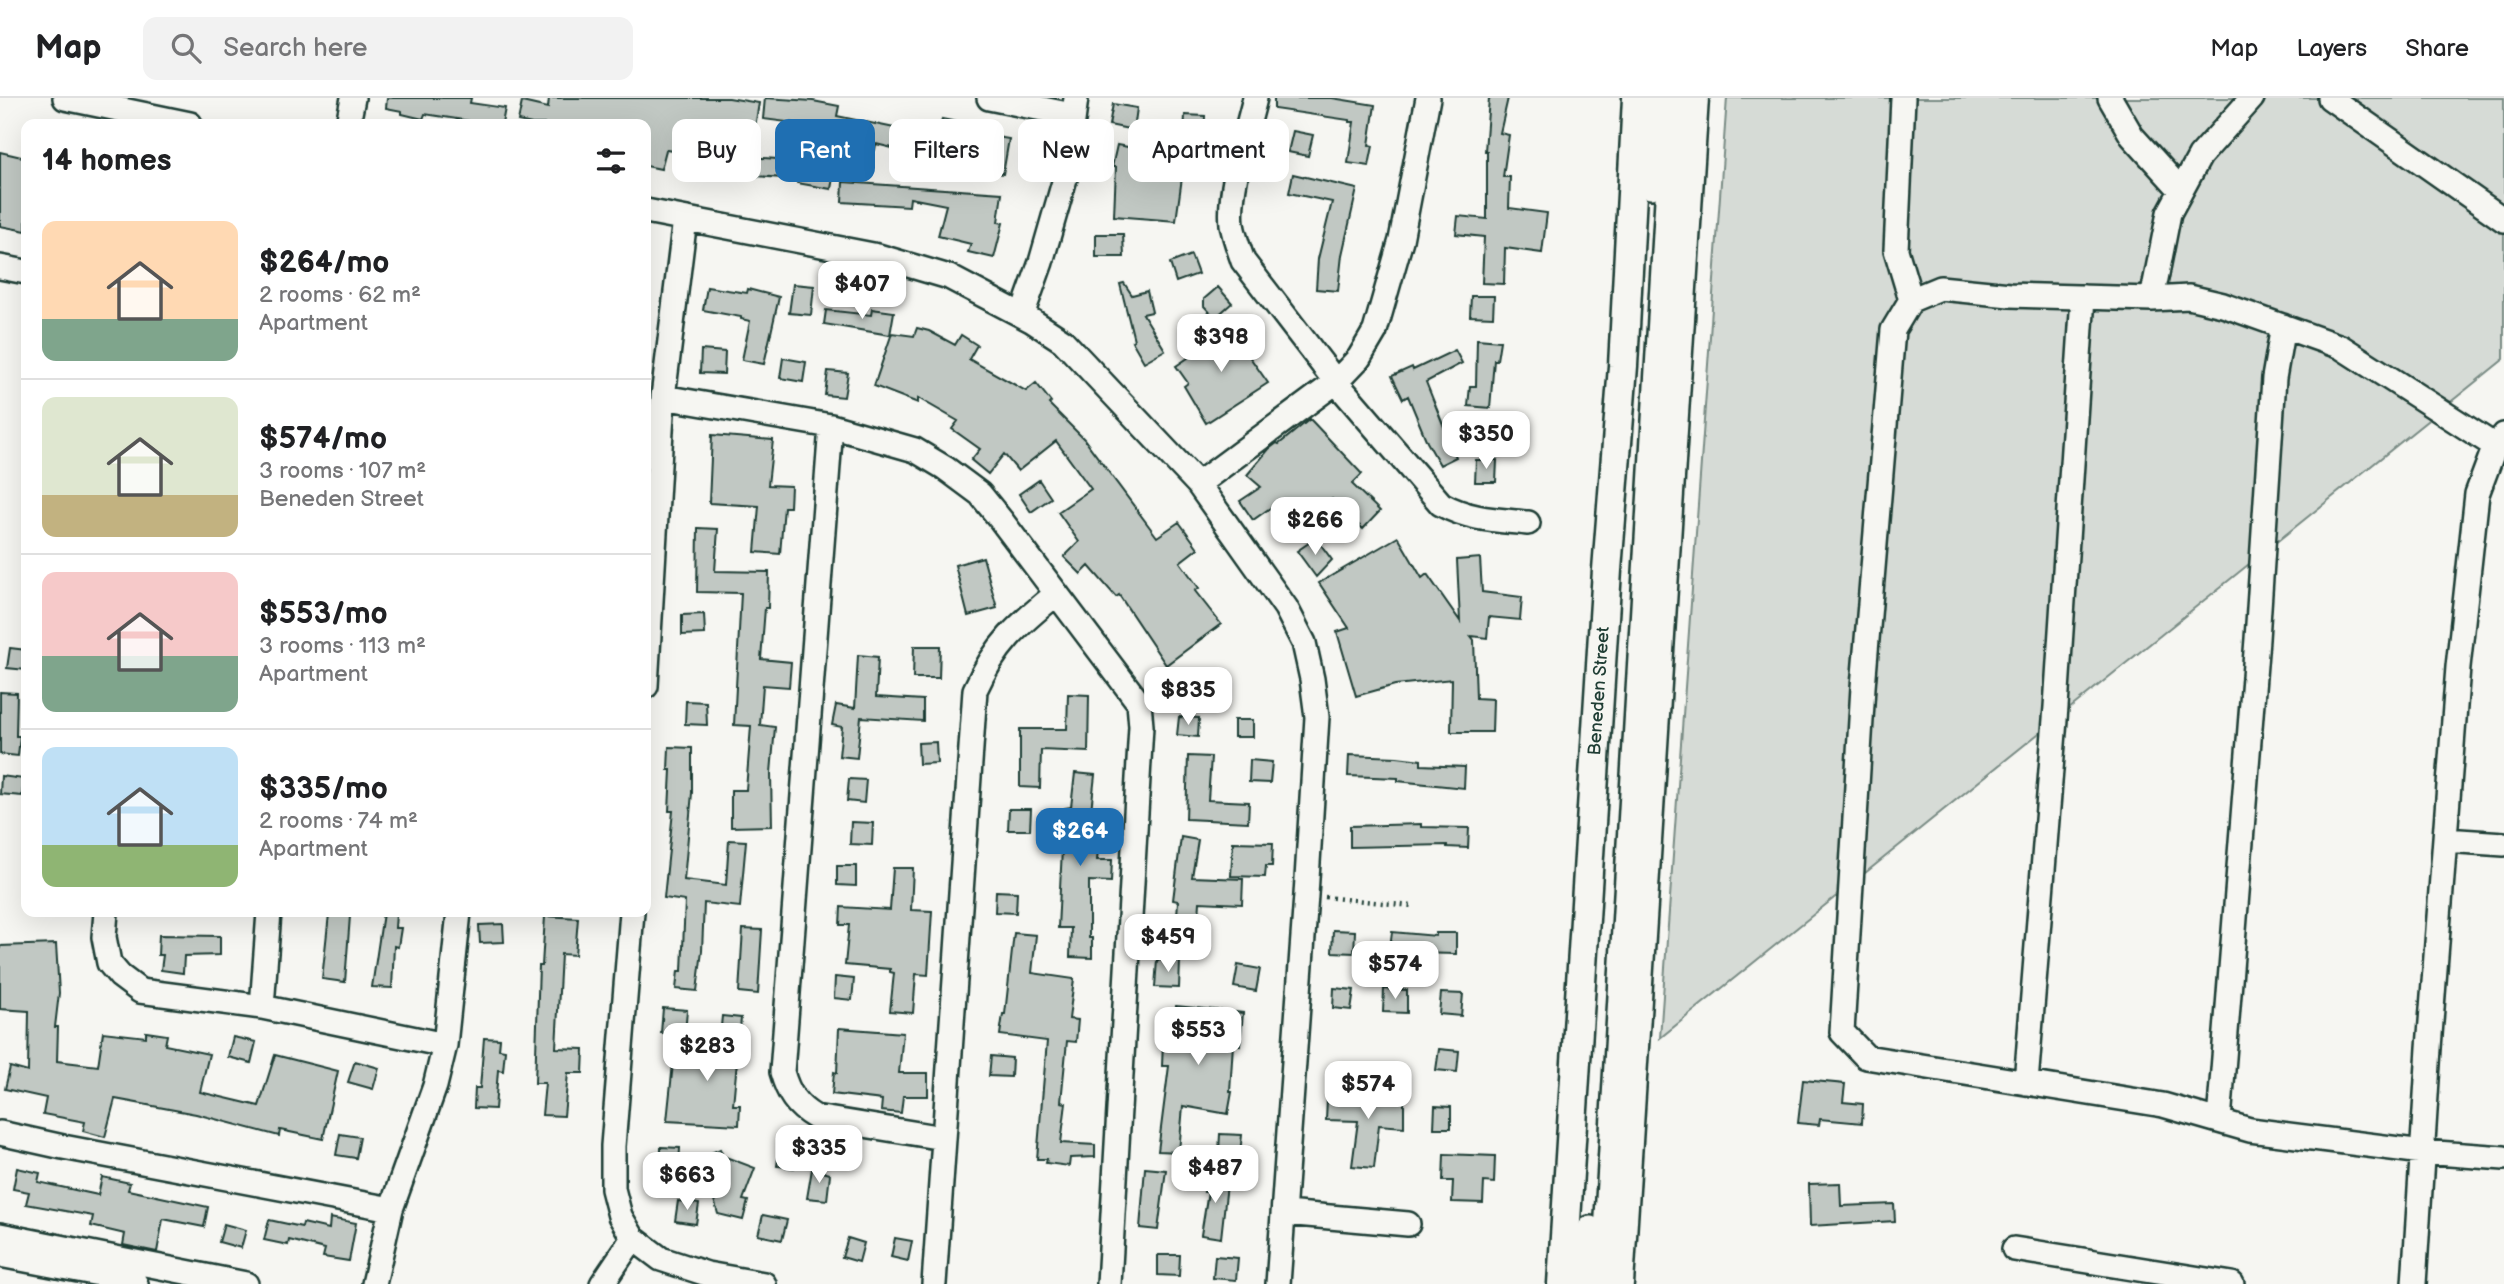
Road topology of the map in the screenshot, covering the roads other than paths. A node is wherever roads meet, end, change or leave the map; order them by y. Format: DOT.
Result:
graph roads {
  1 [pos="65,98"];
  2 [pos="353,98"];
  3 [pos="989,98"];
  4 [pos="1255,98"];
  5 [pos="1428,98"];
  6 [pos="1637,98"];
  7 [pos="1656,98"];
  8 [pos="1673,98"];
  9 [pos="1694,98"];
  10 [pos="1903,98"];
  11 [pos="2110,98"];
  12 [pos="2252,98"];
  13 [pos="2330,98"];
  14 [pos="1074,106"];
  15 [pos="166,119"];
  16 [pos="349,119"];
  17 [pos="2181,190"];
  18 [pos="651,212"];
  19 [pos="685,219"];
  20 [pos="2504,220"];
  21 [pos="0,267"];
  22 [pos="21,270"];
  23 [pos="2083,297"];
  24 [pos="2152,299"];
  25 [pos="1911,300"];
  26 [pos="1022,315"];
  27 [pos="2283,326"];
  28 [pos="1336,382"];
  29 [pos="663,397"];
  30 [pos="831,426"];
  31 [pos="2500,440"];
  32 [pos="1198,484"];
  33 [pos="1528,523"];
  34 [pos="1056,594"];
  35 [pos="651,601"];
  36 [pos="2445,840"];
  37 [pos="2504,844"];
  38 [pos="106,917"];
  39 [pos="269,917"];
  40 [pos="458,917"];
  41 [pos="632,917"];
  42 [pos="262,1007"];
  43 [pos="445,1045"];
  44 [pos="2026,1083"];
  45 [pos="2219,1121"];
  46 [pos="0,1133"];
  47 [pos="943,1138"];
  48 [pos="2423,1152"];
  49 [pos="2504,1158"];
  50 [pos="391,1209"];
  51 [pos="1285,1213"];
  52 [pos="1408,1224"];
  53 [pos="0,1235"];
  54 [pos="634,1238"];
  55 [pos="2014,1249"];
  56 [pos="0,1255"];
  57 [pos="136,1284"];
  58 [pos="246,1284"];
  59 [pos="374,1284"];
  60 [pos="602,1284"];
  61 [pos="764,1284"];
  62 [pos="934,1284"];
  63 [pos="1109,1284"];
  64 [pos="1278,1284"];
  65 [pos="1562,1284"];
  66 [pos="1587,1284"];
  67 [pos="1602,1284"];
  68 [pos="1619,1284"];
  69 [pos="2232,1284"];
  70 [pos="2414,1284"];
  1 -- 15 [label="street"];
  2 -- 16 [label="street"];
  3 -- 14 [label="street"];
  4 -- 28 [label="street"];
  5 -- 28 [label="street"];
  6 -- 65 [label="main road, Beneden Street"];
  7 -- 66 [label="street"];
  8 -- 67 [label="street"];
  9 -- 68 [label="main road"];
  10 -- 25 [label="street"];
  11 -- 17 [label="street"];
  12 -- 17 [label="street"];
  13 -- 20 [label="street"];
  14 -- 26 [label="street"];
  17 -- 24 [label="street"];
  18 -- 19 [label="street"];
  19 -- 26 [label="street"];
  19 -- 29 [label="street"];
  21 -- 22 [label="street"];
  23 -- 24 [label="street"];
  23 -- 25 [label="street"];
  23 -- 44 [label="street"];
  24 -- 27 [label="street"];
  25 -- 44 [label="street"];
  26 -- 32 [label="street"];
  27 -- 31 [label="street"];
  27 -- 45 [label="street"];
  28 -- 32 [label="street"];
  28 -- 33 [label="street"];
  29 -- 30 [label="street"];
  29 -- 35 [label="street"];
  30 -- 34 [label="street"];
  30 -- 47 [label="street"];
  31 -- 36 [label="street"];
  32 -- 51 [label="street"];
  34 -- 47 [label="street"];
  34 -- 63 [label="street"];
  36 -- 37 [label="street"];
  36 -- 48 [label="street"];
  38 -- 42 [label="street"];
  39 -- 42 [label="street"];
  40 -- 43 [label="street"];
  41 -- 54 [label="street"];
  42 -- 43 [label="street"];
  43 -- 50 [label="street"];
  44 -- 45 [label="street"];
  45 -- 48 [label="street"];
  46 -- 50 [label="street"];
  47 -- 62 [label="street"];
  48 -- 49 [label="street"];
  48 -- 70 [label="street"];
  50 -- 59 [label="street"];
  51 -- 52 [label="street"];
  51 -- 64 [label="street"];
  53 -- 58 [label="street"];
  54 -- 60 [label="street"];
  54 -- 61 [label="street"];
  55 -- 69 [label="street"];
  56 -- 57 [label="street"];
}
